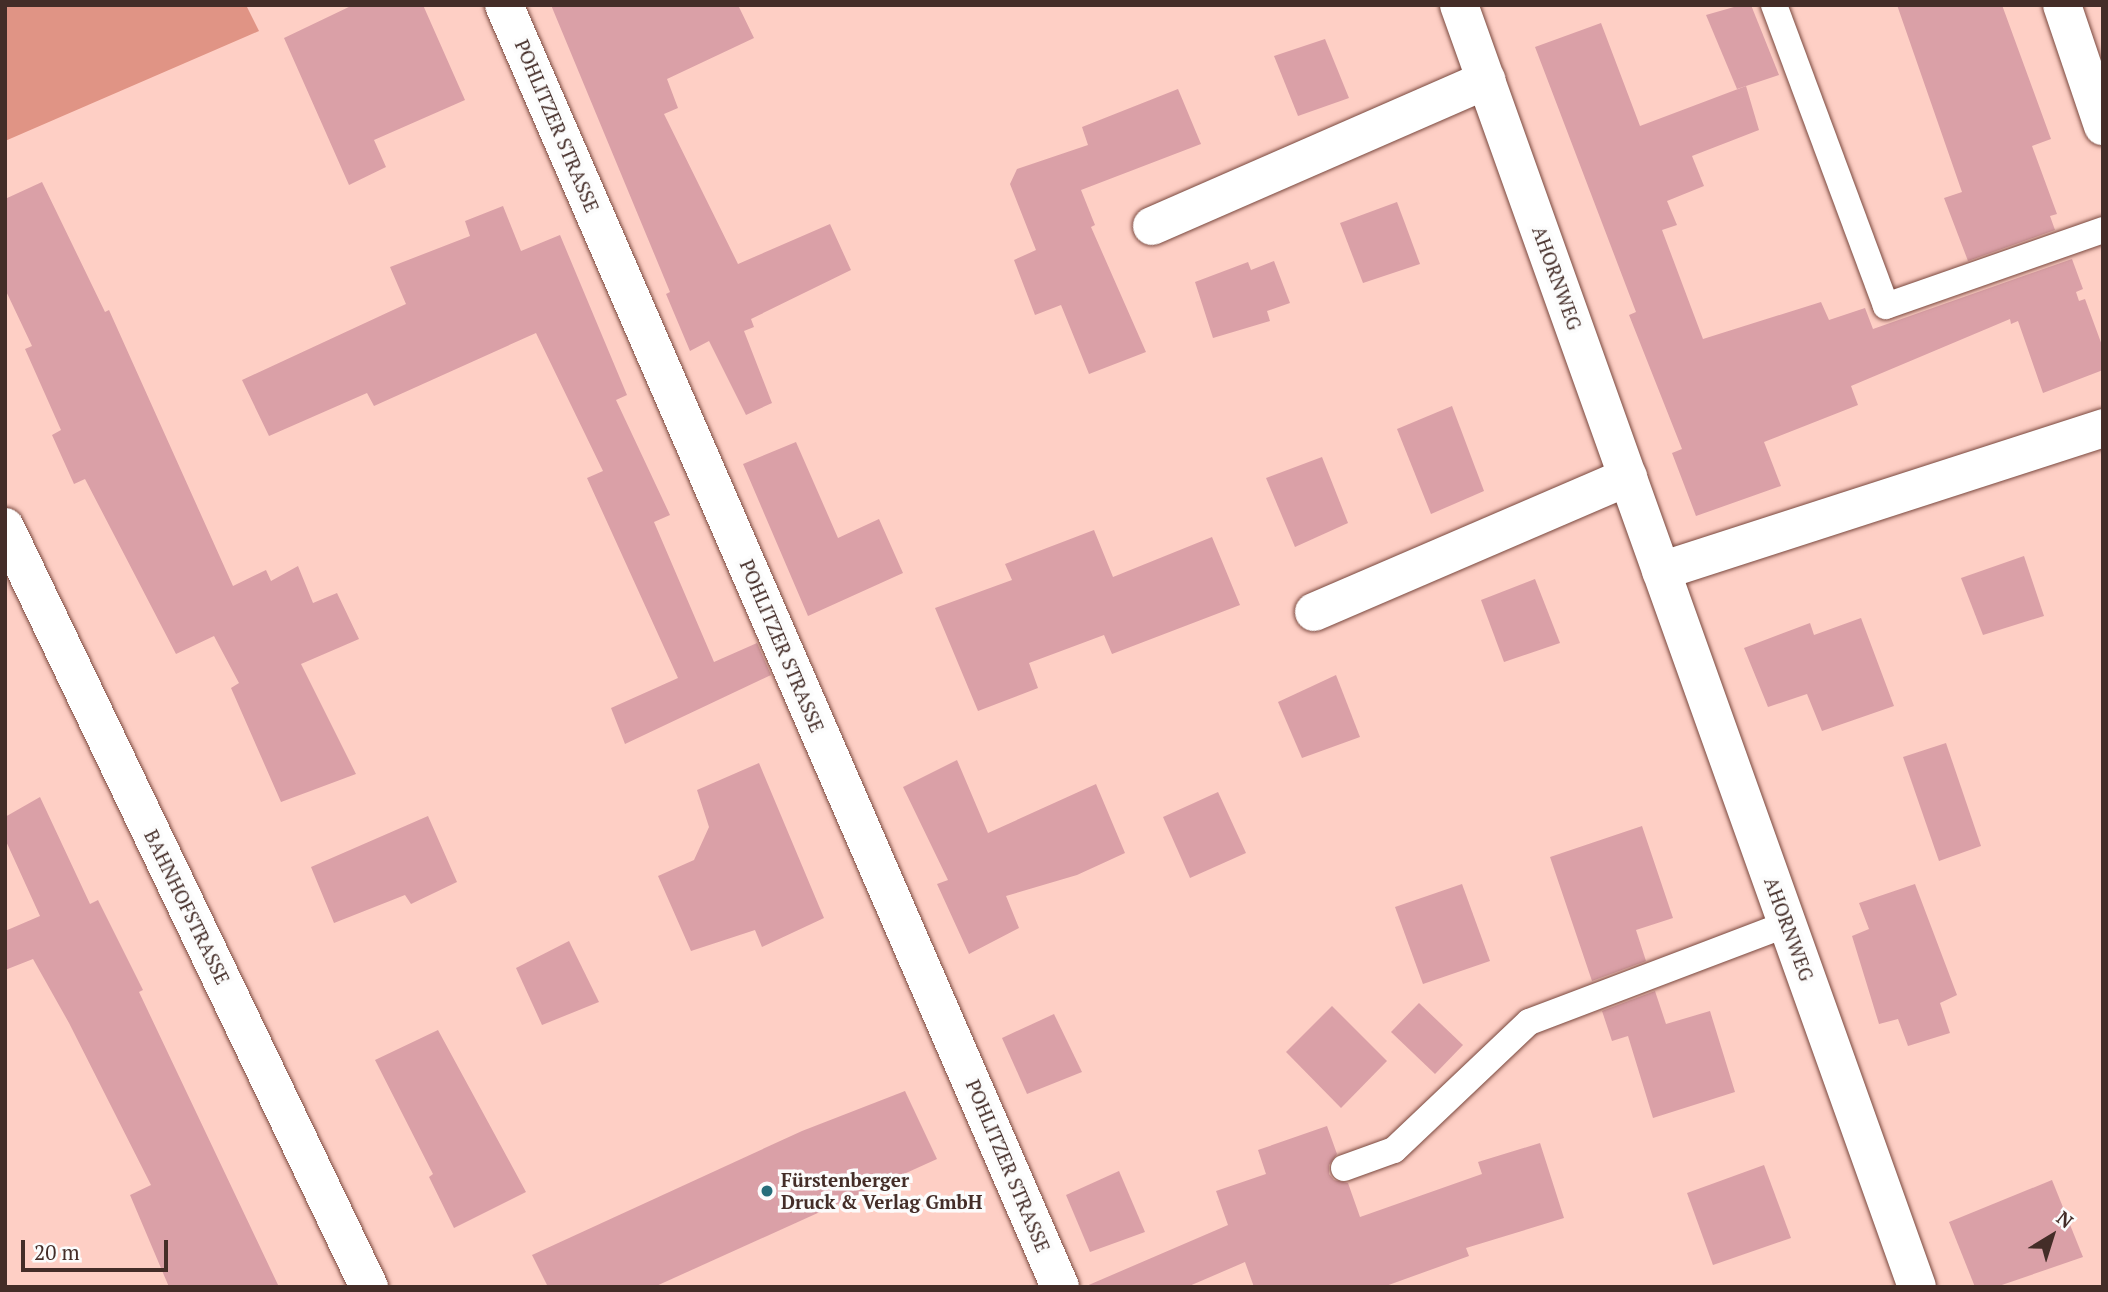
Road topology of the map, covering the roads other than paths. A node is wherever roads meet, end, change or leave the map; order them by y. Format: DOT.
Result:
graph roads {
  1 [pos="504,5"];
  2 [pos="1459,5"];
  3 [pos="1774,5"];
  4 [pos="2062,5"];
  5 [pos="1486,80"];
  6 [pos="2103,126"];
  7 [pos="1152,226"];
  8 [pos="2103,230"];
  9 [pos="2103,428"];
  10 [pos="1628,477"];
  11 [pos="5,527"];
  12 [pos="1661,571"];
  13 [pos="1314,612"];
  14 [pos="1787,924"];
  15 [pos="1344,1168"];
  16 [pos="369,1287"];
  17 [pos="1060,1287"];
  18 [pos="1917,1287"];
  1 -- 17 [label="street, POHLITZER STRASSE"];
  2 -- 5 [label="street, AHORNWEG"];
  3 -- 8 [label="lane"];
  4 -- 6 [label="street"];
  5 -- 7 [label="street"];
  5 -- 10 [label="street, AHORNWEG"];
  9 -- 12 [label="street"];
  10 -- 12 [label="street, AHORNWEG"];
  10 -- 13 [label="street"];
  11 -- 16 [label="street, BAHNHOFSTRASSE"];
  12 -- 14 [label="street, AHORNWEG"];
  14 -- 15 [label="lane"];
  14 -- 18 [label="street, AHORNWEG"];
}
